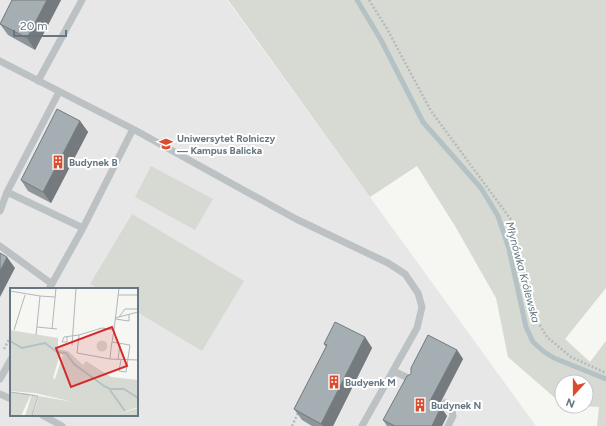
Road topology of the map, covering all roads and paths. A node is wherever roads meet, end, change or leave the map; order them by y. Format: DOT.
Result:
graph roads {
  1 [pos="82,0"];
  2 [pos="369,0"];
  3 [pos="0,61"];
  4 [pos="38,81"];
  5 [pos="60,92"];
  6 [pos="133,129"];
  7 [pos="7,192"];
  8 [pos="0,211"];
  9 [pos="83,228"];
  10 [pos="0,246"];
  11 [pos="51,287"];
  12 [pos="10,338"];
  13 [pos="2,351"];
  14 [pos="10,361"];
  15 [pos="393,371"];
  16 [pos="606,373"];
  17 [pos="0,379"];
  18 [pos="413,380"];
  19 [pos="0,394"];
  20 [pos="10,399"];
  21 [pos="445,402"];
  22 [pos="299,412"];
  23 [pos="44,416"];
  24 [pos="62,426"];
  25 [pos="292,426"];
  26 [pos="362,426"];
  27 [pos="448,426"];
  1 -- 4 [label="lane"];
  2 -- 16 [label="path"];
  3 -- 4 [label="lane"];
  4 -- 5 [label="lane"];
  5 -- 6 [label="lane"];
  5 -- 7 [label="lane"];
  6 -- 9 [label="lane"];
  6 -- 15 [label="lane"];
  7 -- 8 [label="lane"];
  7 -- 9 [label="lane"];
  9 -- 11 [label="lane"];
  10 -- 11 [label="lane"];
  12 -- 13 [label="path"];
  14 -- 17 [label="lane"];
  15 -- 18 [label="lane"];
  15 -- 26 [label="lane"];
  19 -- 20 [label="lane"];
  21 -- 27 [label="lane"];
  22 -- 25 [label="path"];
  23 -- 24 [label="lane"];
}
